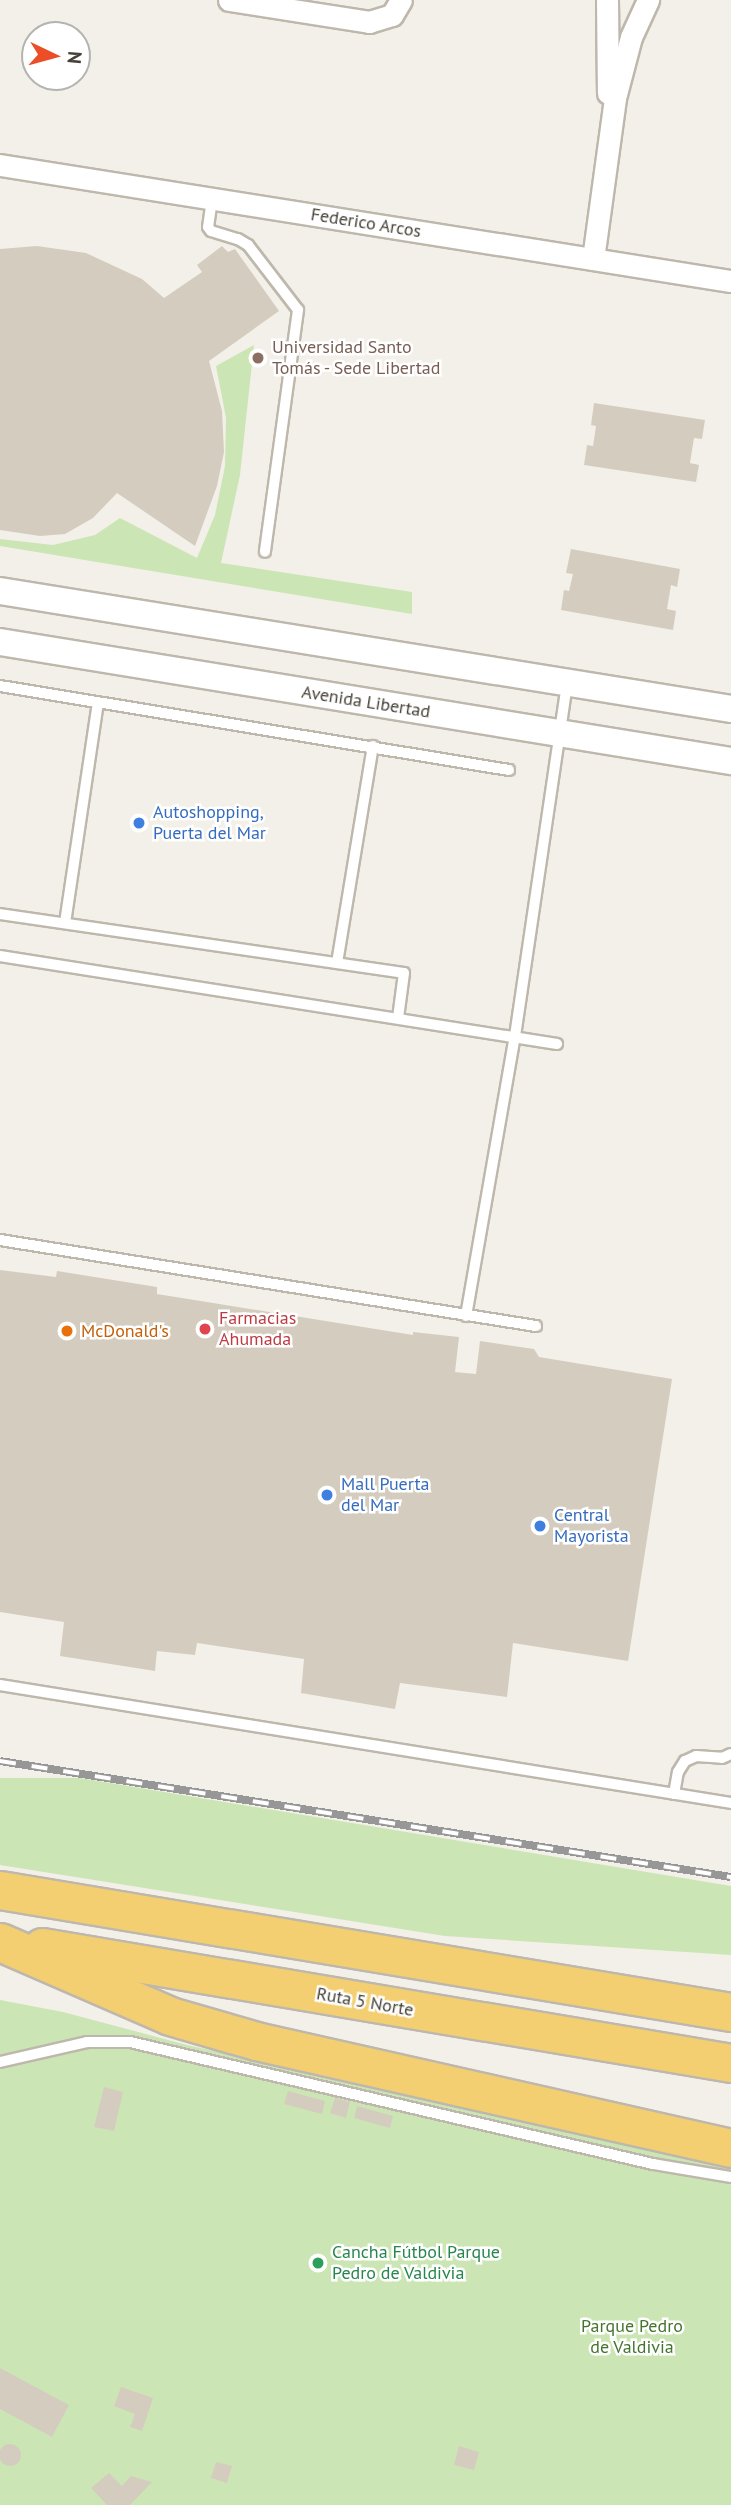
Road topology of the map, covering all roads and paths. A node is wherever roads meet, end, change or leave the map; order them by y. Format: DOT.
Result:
graph roads {
  1 [pos="229,0"];
  2 [pos="401,0"];
  3 [pos="607,0"];
  4 [pos="648,0"];
  5 [pos="608,134"];
  6 [pos="0,165"];
  7 [pos="212,199"];
  8 [pos="593,259"];
  9 [pos="731,281"];
  10 [pos="265,552"];
  11 [pos="0,591"];
  12 [pos="0,642"];
  13 [pos="567,684"];
  14 [pos="0,686"];
  15 [pos="99,702"];
  16 [pos="731,709"];
  17 [pos="559,733"];
  18 [pos="373,746"];
  19 [pos="731,761"];
  20 [pos="509,770"];
  21 [pos="0,914"];
  22 [pos="65,923"];
  23 [pos="0,956"];
  24 [pos="337,963"];
  25 [pos="398,1018"];
  26 [pos="515,1035"];
  27 [pos="557,1044"];
  28 [pos="0,1240"];
  29 [pos="466,1315"];
  30 [pos="536,1326"];
  31 [pos="0,1685"];
  32 [pos="731,1754"];
  33 [pos="674,1794"];
  34 [pos="731,1803"];
  35 [pos="0,1890"];
  36 [pos="0,1941"];
  37 [pos="731,2012"];
  38 [pos="0,2062"];
  39 [pos="731,2063"];
  40 [pos="731,2148"];
  41 [pos="731,2177"];
  1 -- 2 [label="street"];
  3 -- 5 [label="street"];
  4 -- 5 [label="street"];
  5 -- 8 [label="street"];
  6 -- 7 [label="street, Federico Arcos"];
  7 -- 8 [label="street, Federico Arcos"];
  7 -- 10 [label="lane"];
  8 -- 9 [label="street, Federico Arcos"];
  11 -- 13 [label="street"];
  12 -- 17 [label="street, Avenida Libertad"];
  13 -- 16 [label="street"];
  13 -- 17 [label="lane"];
  14 -- 15 [label="lane"];
  15 -- 18 [label="lane"];
  15 -- 22 [label="lane"];
  17 -- 19 [label="street, Avenida Libertad"];
  17 -- 26 [label="lane"];
  18 -- 20 [label="lane"];
  18 -- 24 [label="lane"];
  21 -- 22 [label="lane"];
  22 -- 24 [label="lane"];
  23 -- 25 [label="lane"];
  24 -- 25 [label="lane"];
  25 -- 26 [label="lane"];
  26 -- 27 [label="lane"];
  26 -- 29 [label="lane"];
  28 -- 29 [label="lane"];
  29 -- 30 [label="lane"];
  31 -- 33 [label="lane"];
  32 -- 33 [label="lane"];
  33 -- 34 [label="lane"];
  35 -- 37 [label="highway"];
  36 -- 39 [label="highway, Ruta 5 Norte"];
  36 -- 40 [label="highway"];
  38 -- 41 [label="lane"];
}
